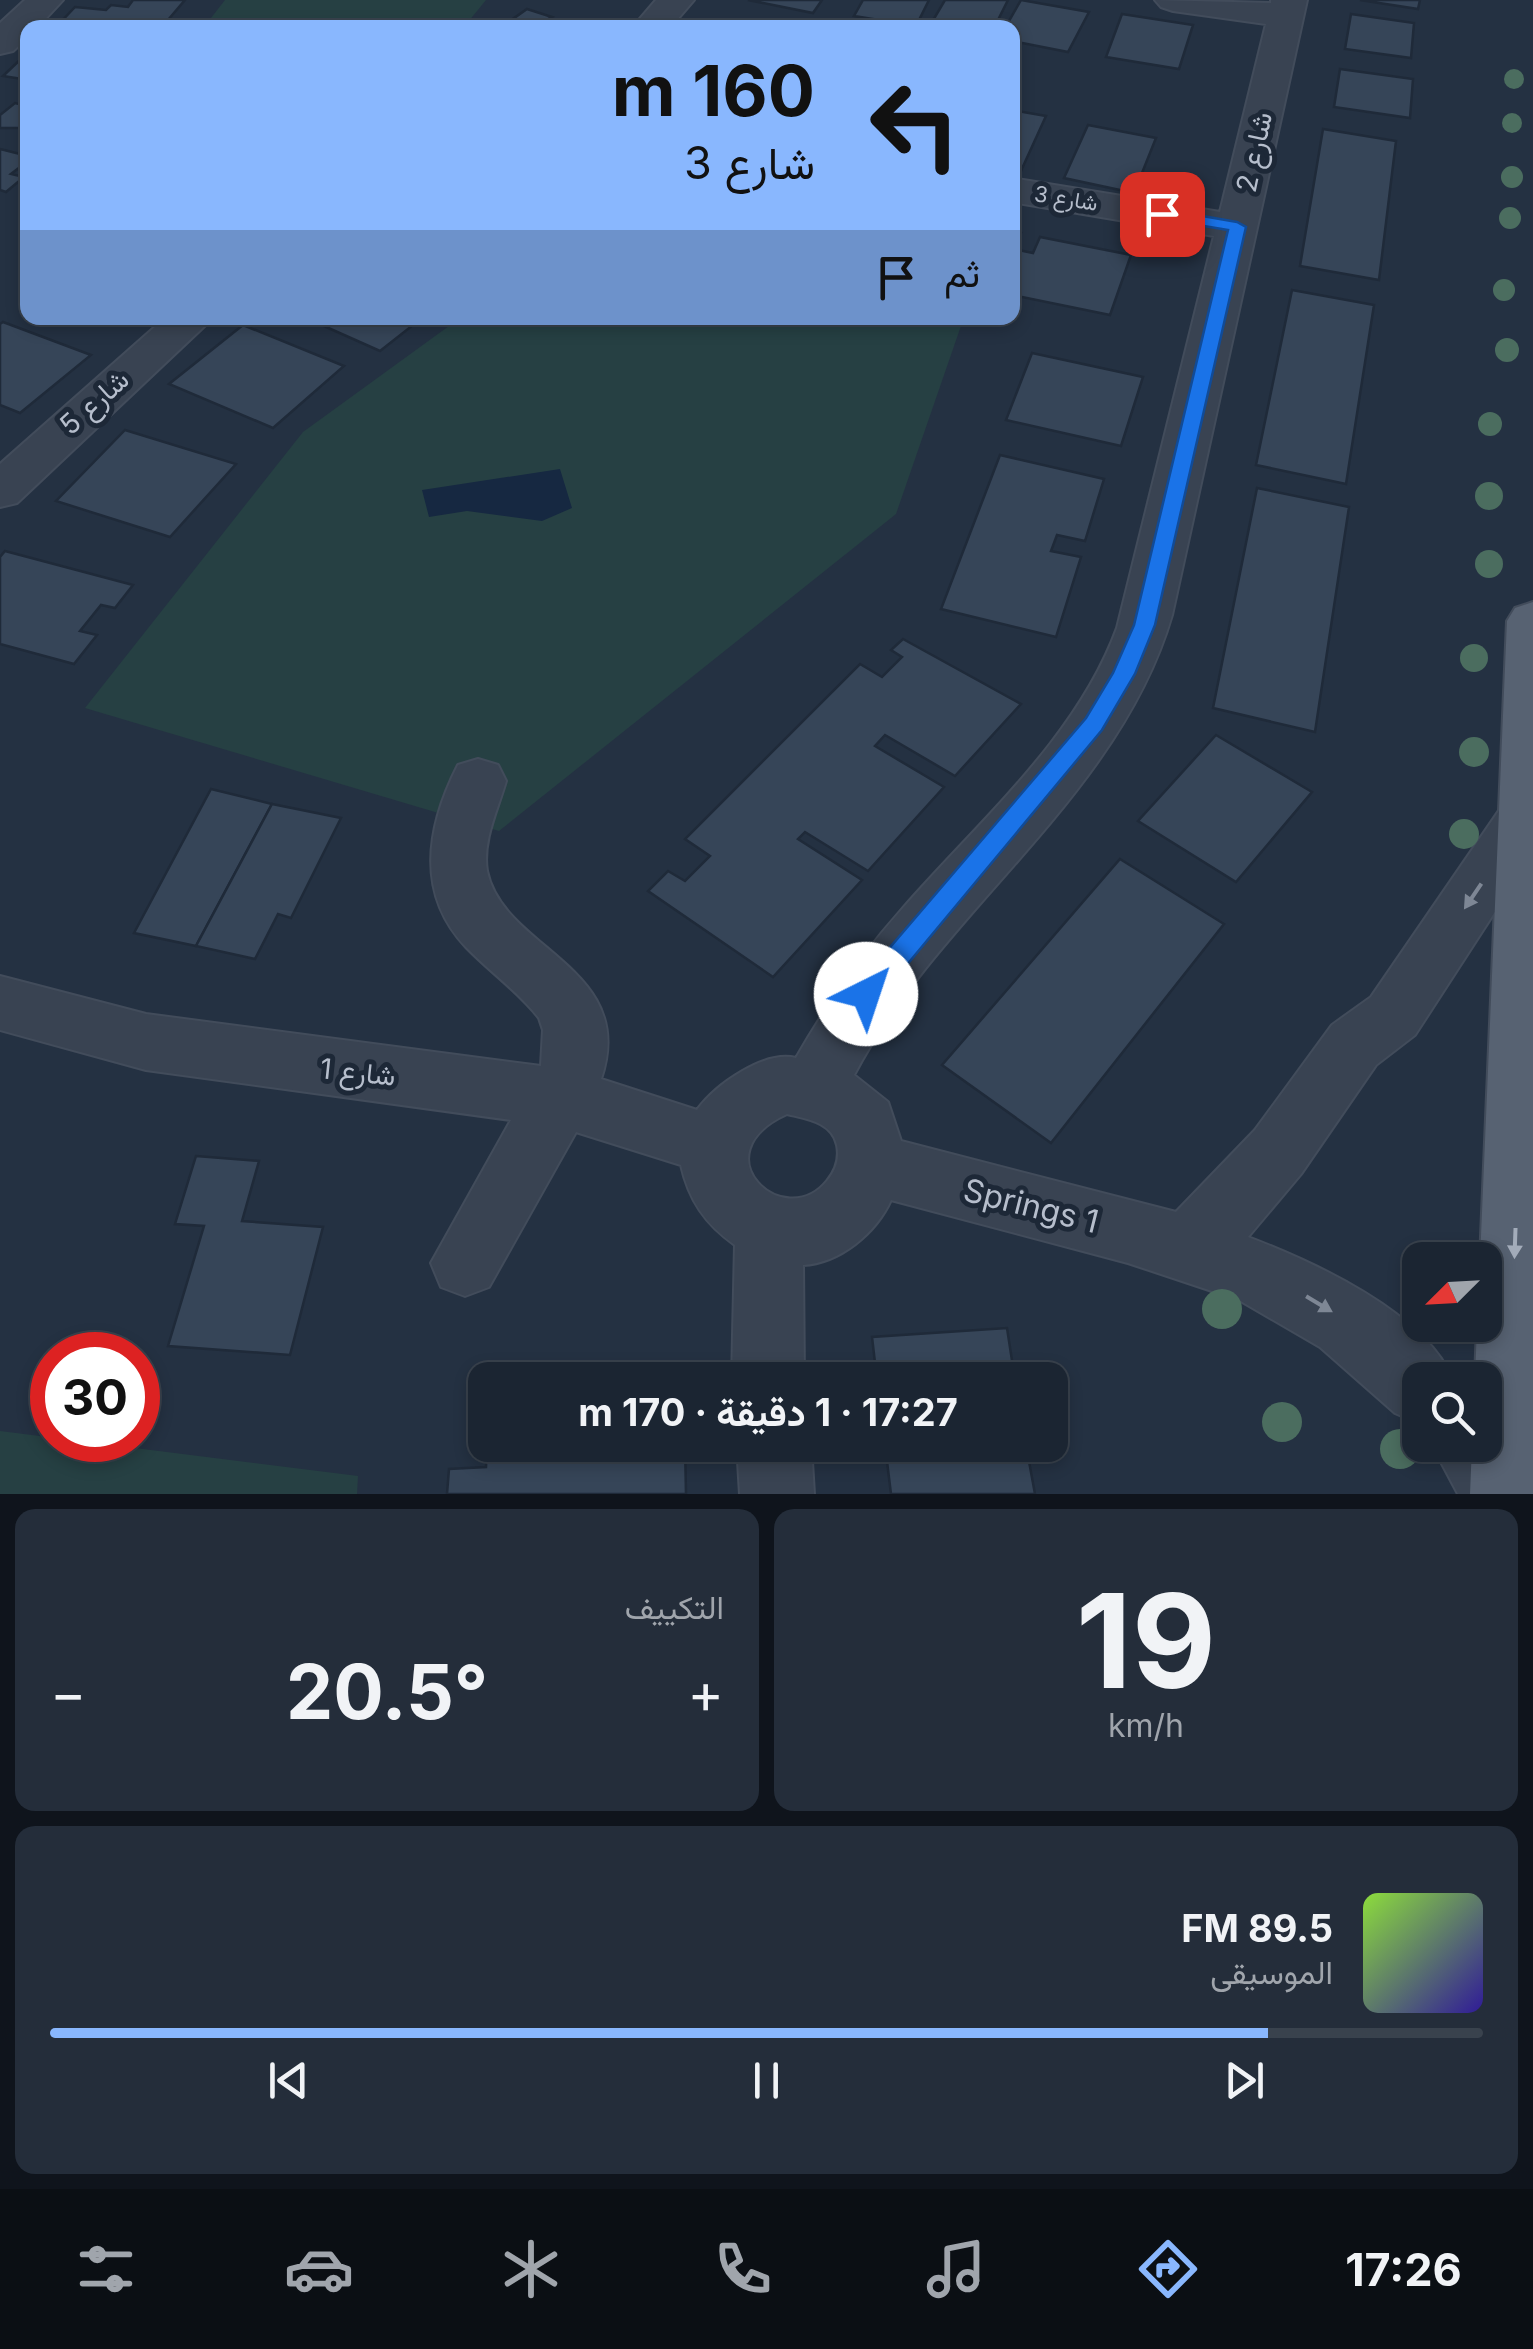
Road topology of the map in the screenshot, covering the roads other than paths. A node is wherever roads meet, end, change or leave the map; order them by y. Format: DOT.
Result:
graph roads {
  1 [pos="45,0"];
  2 [pos="676,0"];
  3 [pos="1173,0"];
  4 [pos="1287,8"];
  5 [pos="24,20"];
  6 [pos="657,20"];
  7 [pos="20,24"];
  8 [pos="0,43"];
  9 [pos="1020,191"];
  10 [pos="1237,227"];
  11 [pos="183,325"];
  12 [pos="0,491"];
  13 [pos="1533,621"];
  14 [pos="478,781"];
  15 [pos="1527,815"];
  16 [pos="0,1004"];
  17 [pos="814,1087"];
  18 [pos="560,1098"];
  19 [pos="715,1147"];
  20 [pos="873,1165"];
  21 [pos="769,1229"];
  22 [pos="1210,1254"];
  23 [pos="465,1263"];
  24 [pos="768,1362"];
  25 [pos="1402,1367"];
  26 [pos="775,1462"];
  27 [pos="1481,1462"];
  28 [pos="778,1494"];
  29 [pos="1505,1494"];
  1 -- 5 [label="street"];
  2 -- 6 [label="street"];
  3 -- 4 [label="street"];
  4 -- 10 [label="street, شارع 2"];
  7 -- 8 [label="street"];
  9 -- 10 [label="street, شارع 3"];
  10 -- 17 [label="street, شارع 2"];
  11 -- 12 [label="street, شارع 5"];
  13 -- 15 [label="main road"];
  14 -- 18 [label="street"];
  15 -- 22 [label="street, one-way"];
  15 -- 29 [label="main road, one-way"];
  16 -- 18 [label="street, شارع 1"];
  17 -- 19 [label="street"];
  17 -- 20 [label="street"];
  18 -- 19 [label="street, شارع 1"];
  18 -- 23 [label="street"];
  19 -- 21 [label="street"];
  20 -- 21 [label="street"];
  20 -- 22 [label="street, Springs 1"];
  21 -- 24 [label="street"];
  22 -- 25 [label="street, Springs 1, one-way"];
  26 -- 28 [label="street"];
  27 -- 29 [label="street"];
}
